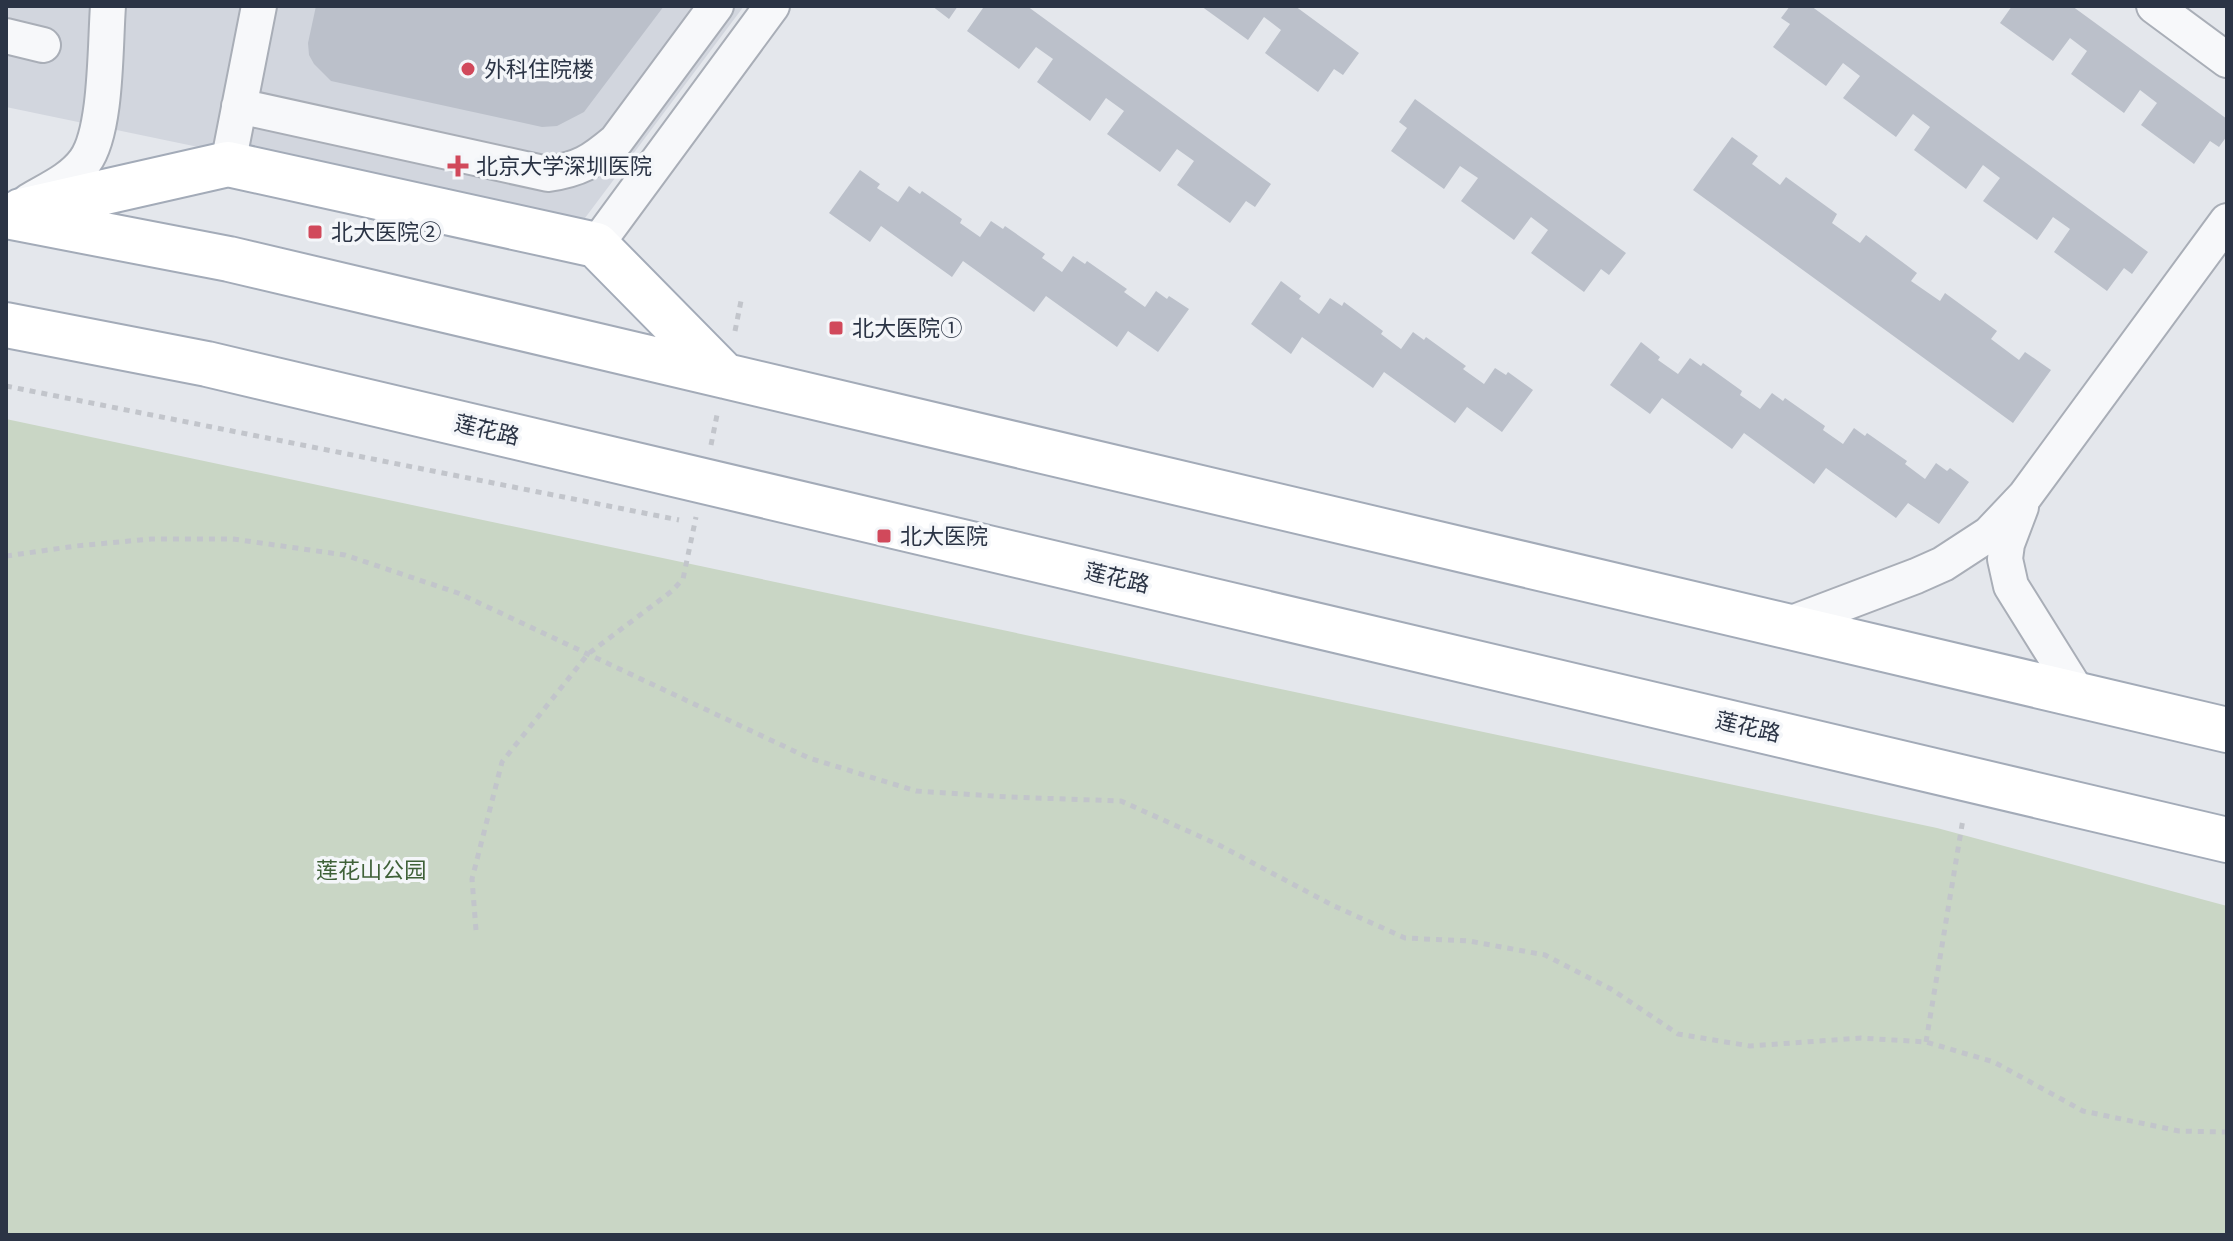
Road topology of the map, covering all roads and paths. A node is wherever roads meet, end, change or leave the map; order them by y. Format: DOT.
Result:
graph roads {
  1 [pos="108,6"];
  2 [pos="259,6"];
  3 [pos="716,6"];
  4 [pos="772,6"];
  5 [pos="2154,6"];
  6 [pos="6,36"];
  7 [pos="43,45"];
  8 [pos="2227,60"];
  9 [pos="239,106"];
  10 [pos="228,164"];
  11 [pos="6,215"];
  12 [pos="2227,221"];
  13 [pos="596,245"];
  14 [pos="741,301"];
  15 [pos="6,325"];
  16 [pos="725,376"];
  17 [pos="704,481"];
  18 [pos="2025,496"];
  19 [pos="6,556"];
  20 [pos="1784,626"];
  21 [pos="588,654"];
  22 [pos="2079,695"];
  23 [pos="2227,730"];
  24 [pos="1970,779"];
  25 [pos="2227,840"];
  26 [pos="476,930"];
  27 [pos="1926,1042"];
  28 [pos="2227,1132"];
  1 -- 11 [label="street"];
  2 -- 9 [label="street"];
  3 -- 9 [label="street"];
  4 -- 13 [label="street"];
  5 -- 8 [label="street"];
  6 -- 7 [label="street"];
  9 -- 10 [label="street"];
  10 -- 11 [label="main road"];
  10 -- 13 [label="main road"];
  11 -- 16 [label="main road"];
  12 -- 18 [label="street"];
  13 -- 16 [label="main road"];
  14 -- 16 [label="path"];
  15 -- 17 [label="main road, 莲花路"];
  16 -- 17 [label="path"];
  16 -- 20 [label="main road"];
  17 -- 21 [label="path"];
  17 -- 24 [label="main road, 莲花路"];
  18 -- 20 [label="street"];
  18 -- 22 [label="street"];
  19 -- 21 [label="path"];
  20 -- 22 [label="main road"];
  21 -- 26 [label="path"];
  21 -- 27 [label="path"];
  22 -- 23 [label="main road"];
  24 -- 25 [label="main road, 莲花路"];
  24 -- 27 [label="path"];
  27 -- 28 [label="path"];
}
